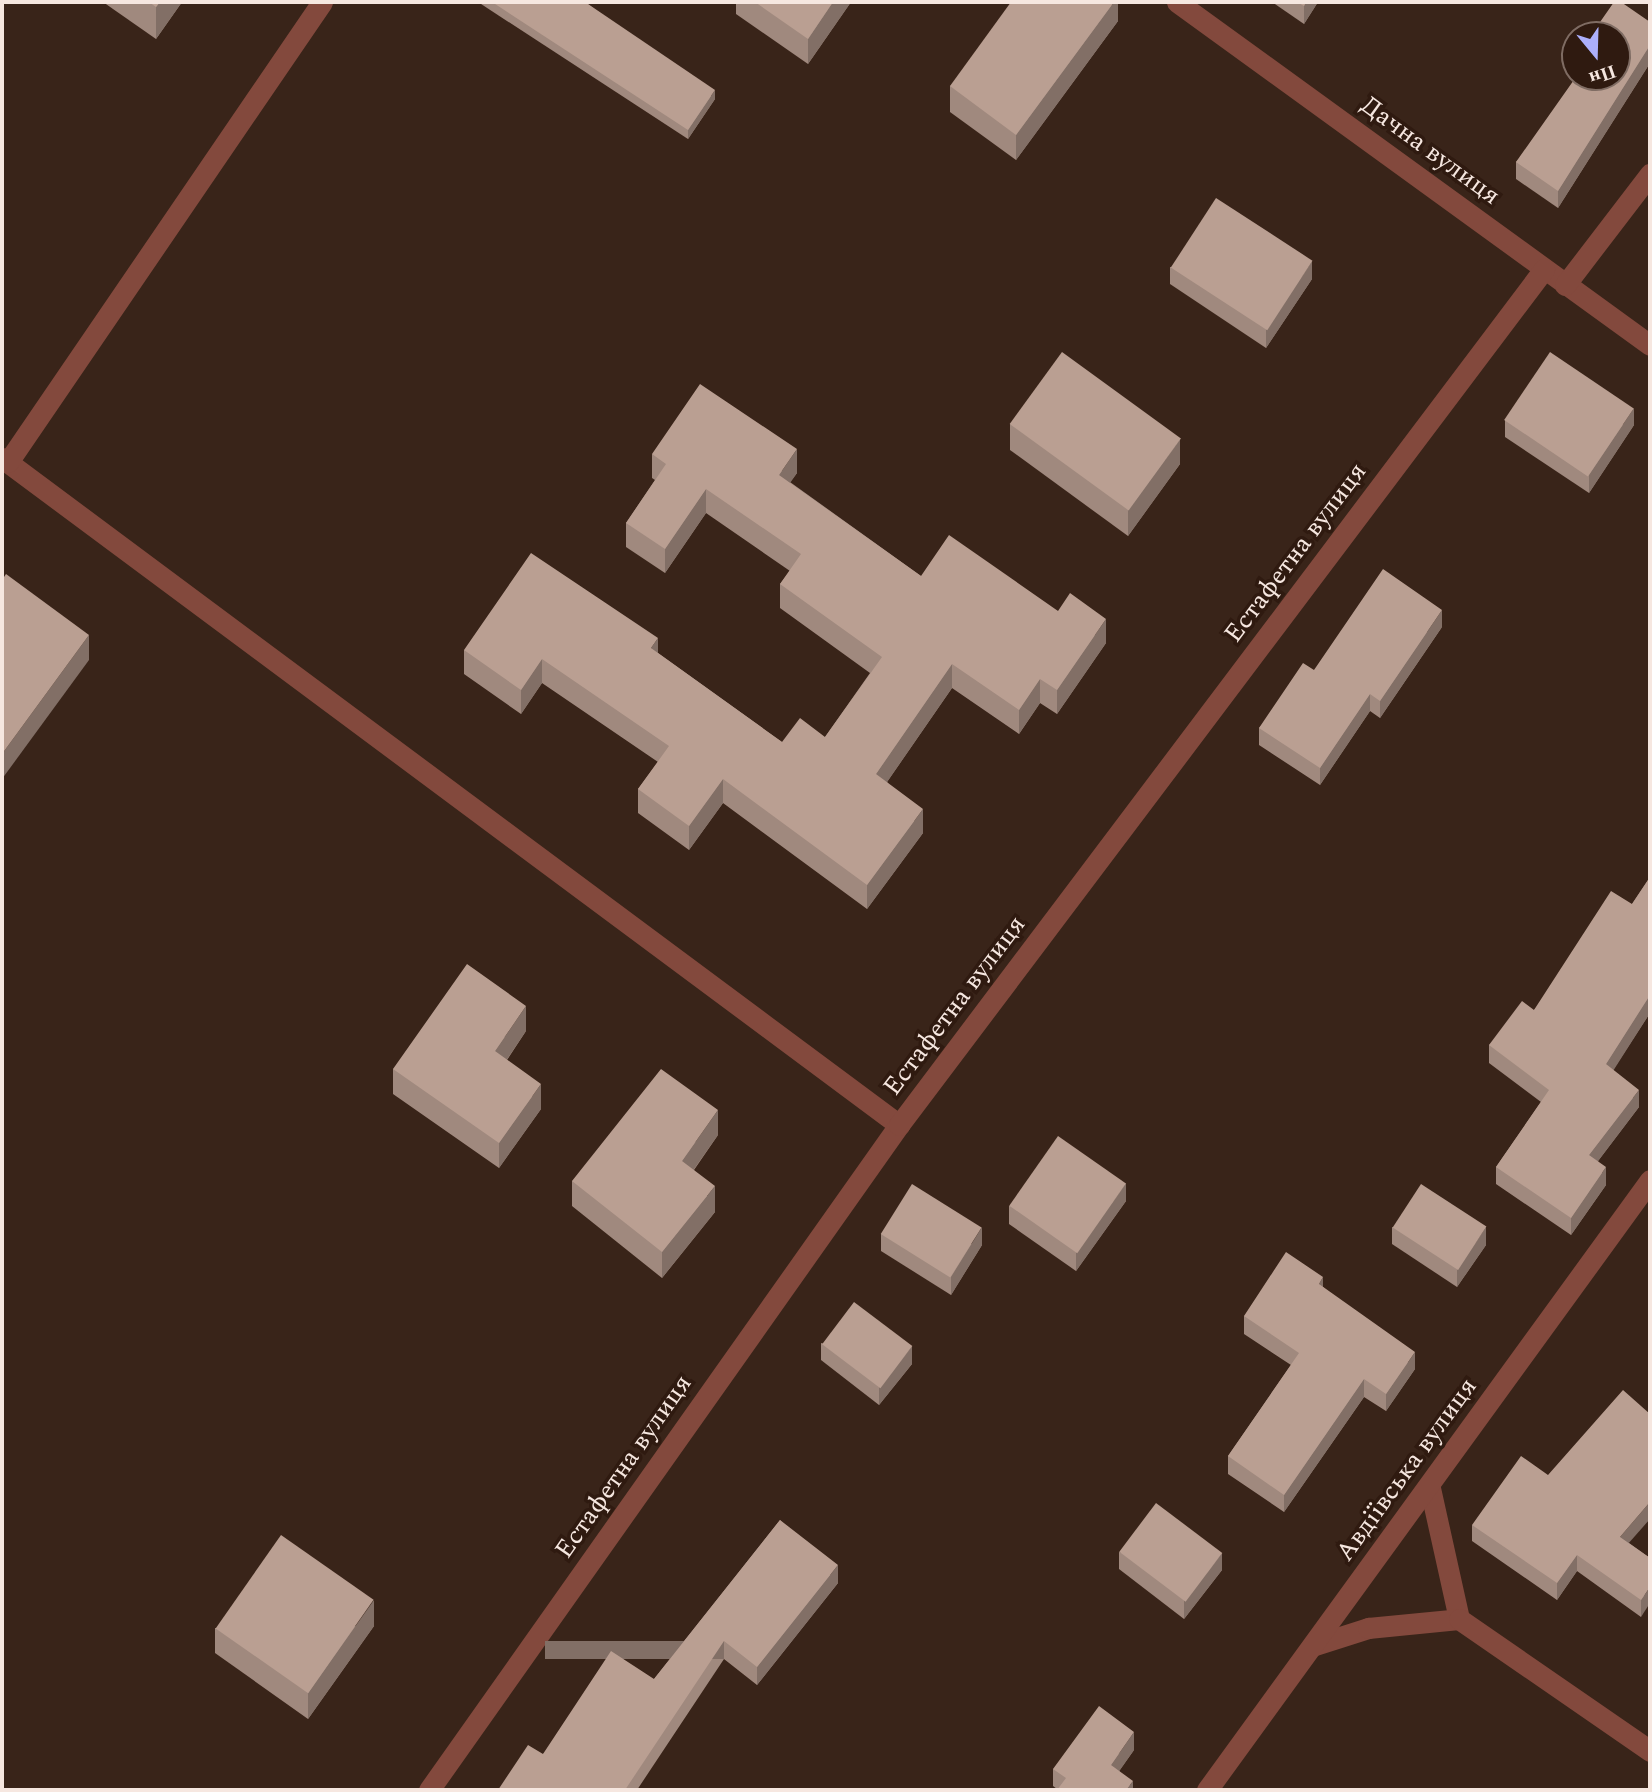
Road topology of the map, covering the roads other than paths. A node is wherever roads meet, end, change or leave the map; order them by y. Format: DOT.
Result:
graph roads {
  1 [pos="322,2"];
  2 [pos="1177,2"];
  3 [pos="1650,174"];
  4 [pos="1544,269"];
  5 [pos="1565,285"];
  6 [pos="1650,345"];
  7 [pos="5,460"];
  8 [pos="899,1125"];
  9 [pos="1650,1180"];
  10 [pos="1430,1488"];
  11 [pos="1460,1619"];
  12 [pos="1315,1645"];
  13 [pos="1650,1751"];
  14 [pos="429,1790"];
  15 [pos="1207,1790"];
  1 -- 7 [label="street"];
  2 -- 4 [label="street, Дачна вулиця"];
  3 -- 5 [label="street"];
  4 -- 5 [label="street, Дачна вулиця"];
  4 -- 8 [label="street, Естафетна вулиця"];
  5 -- 6 [label="street, Дачна вулиця"];
  7 -- 8 [label="street"];
  8 -- 14 [label="street, Естафетна вулиця"];
  9 -- 10 [label="street, Авдіївська вулиця"];
  10 -- 11 [label="street"];
  10 -- 12 [label="street, Авдіївська вулиця"];
  11 -- 12 [label="street"];
  11 -- 13 [label="street"];
  12 -- 15 [label="street, Авдіївська вулиця"];
}
